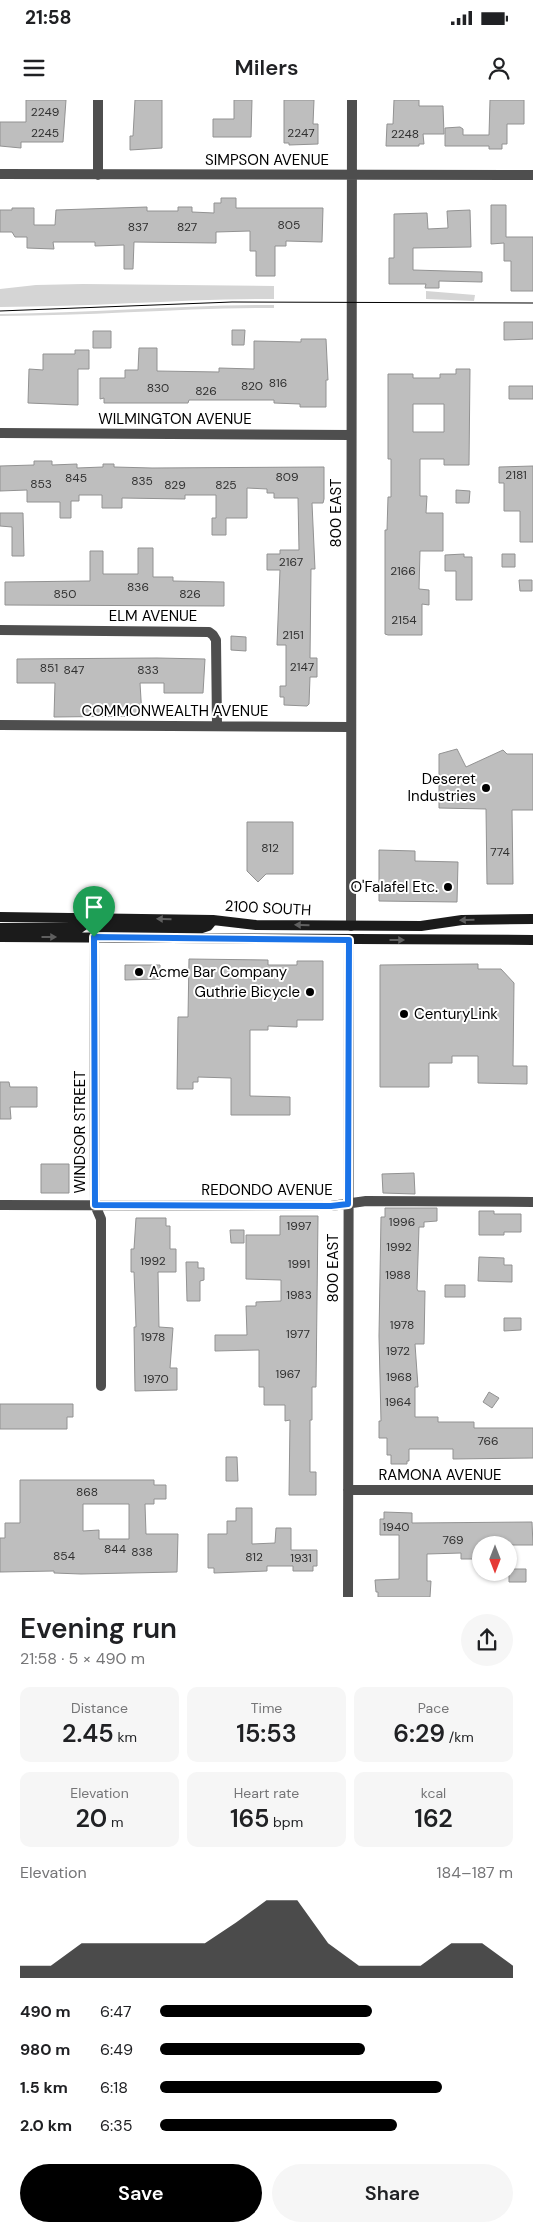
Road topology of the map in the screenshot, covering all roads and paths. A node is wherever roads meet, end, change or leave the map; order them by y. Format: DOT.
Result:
graph roads {
  1 [pos="98,100"];
  2 [pos="352,100"];
  3 [pos="0,174"];
  4 [pos="98,175"];
  5 [pos="352,175"];
  6 [pos="533,176"];
  7 [pos="0,434"];
  8 [pos="351,435"];
  9 [pos="0,630"];
  10 [pos="0,725"];
  11 [pos="217,726"];
  12 [pos="350,727"];
  13 [pos="0,917"];
  14 [pos="94,918"];
  15 [pos="533,919"];
  16 [pos="213,920"];
  17 [pos="351,926"];
  18 [pos="0,928"];
  19 [pos="0,937"];
  20 [pos="94,937"];
  21 [pos="349,940"];
  22 [pos="533,940"];
  23 [pos="533,1202"];
  24 [pos="348,1204"];
  25 [pos="0,1205"];
  26 [pos="95,1205"];
  27 [pos="101,1386"];
  28 [pos="348,1490"];
  29 [pos="533,1490"];
  30 [pos="348,1597"];
  1 -- 4 [label="street"];
  2 -- 5 [label="street, 800 EAST"];
  3 -- 4 [label="street, SIMPSON AVENUE"];
  4 -- 5 [label="street, SIMPSON AVENUE"];
  5 -- 6 [label="street, SIMPSON AVENUE"];
  5 -- 8 [label="street, 800 EAST"];
  7 -- 8 [label="street, WILMINGTON AVENUE"];
  8 -- 12 [label="street, 800 EAST"];
  9 -- 11 [label="street, ELM AVENUE"];
  10 -- 11 [label="street, COMMONWEALTH AVENUE"];
  11 -- 12 [label="street, COMMONWEALTH AVENUE"];
  12 -- 17 [label="street, 800 EAST"];
  13 -- 14 [label="main road, 2100 SOUTH"];
  16 -- 14 [label="main road, 2100 SOUTH, one-way"];
  14 -- 18 [label="main road"];
  15 -- 17 [label="main road, 2100 SOUTH, one-way"];
  17 -- 16 [label="main road, 2100 SOUTH, one-way"];
  16 -- 20 [label="main road"];
  19 -- 20 [label="main road, 2100 SOUTH, one-way"];
  20 -- 21 [label="main road, 2100 SOUTH"];
  20 -- 26 [label="street, WINDSOR STREET"];
  21 -- 22 [label="main road, 2100 SOUTH, one-way"];
  21 -- 24 [label="street, 800 EAST"];
  23 -- 24 [label="street, REDONDO AVENUE"];
  24 -- 26 [label="street, REDONDO AVENUE"];
  24 -- 28 [label="street, 800 EAST"];
  25 -- 26 [label="street, REDONDO AVENUE"];
  26 -- 27 [label="street, WINDSOR STREET"];
  28 -- 29 [label="street, RAMONA AVENUE"];
  28 -- 30 [label="street, 800 EAST"];
}
